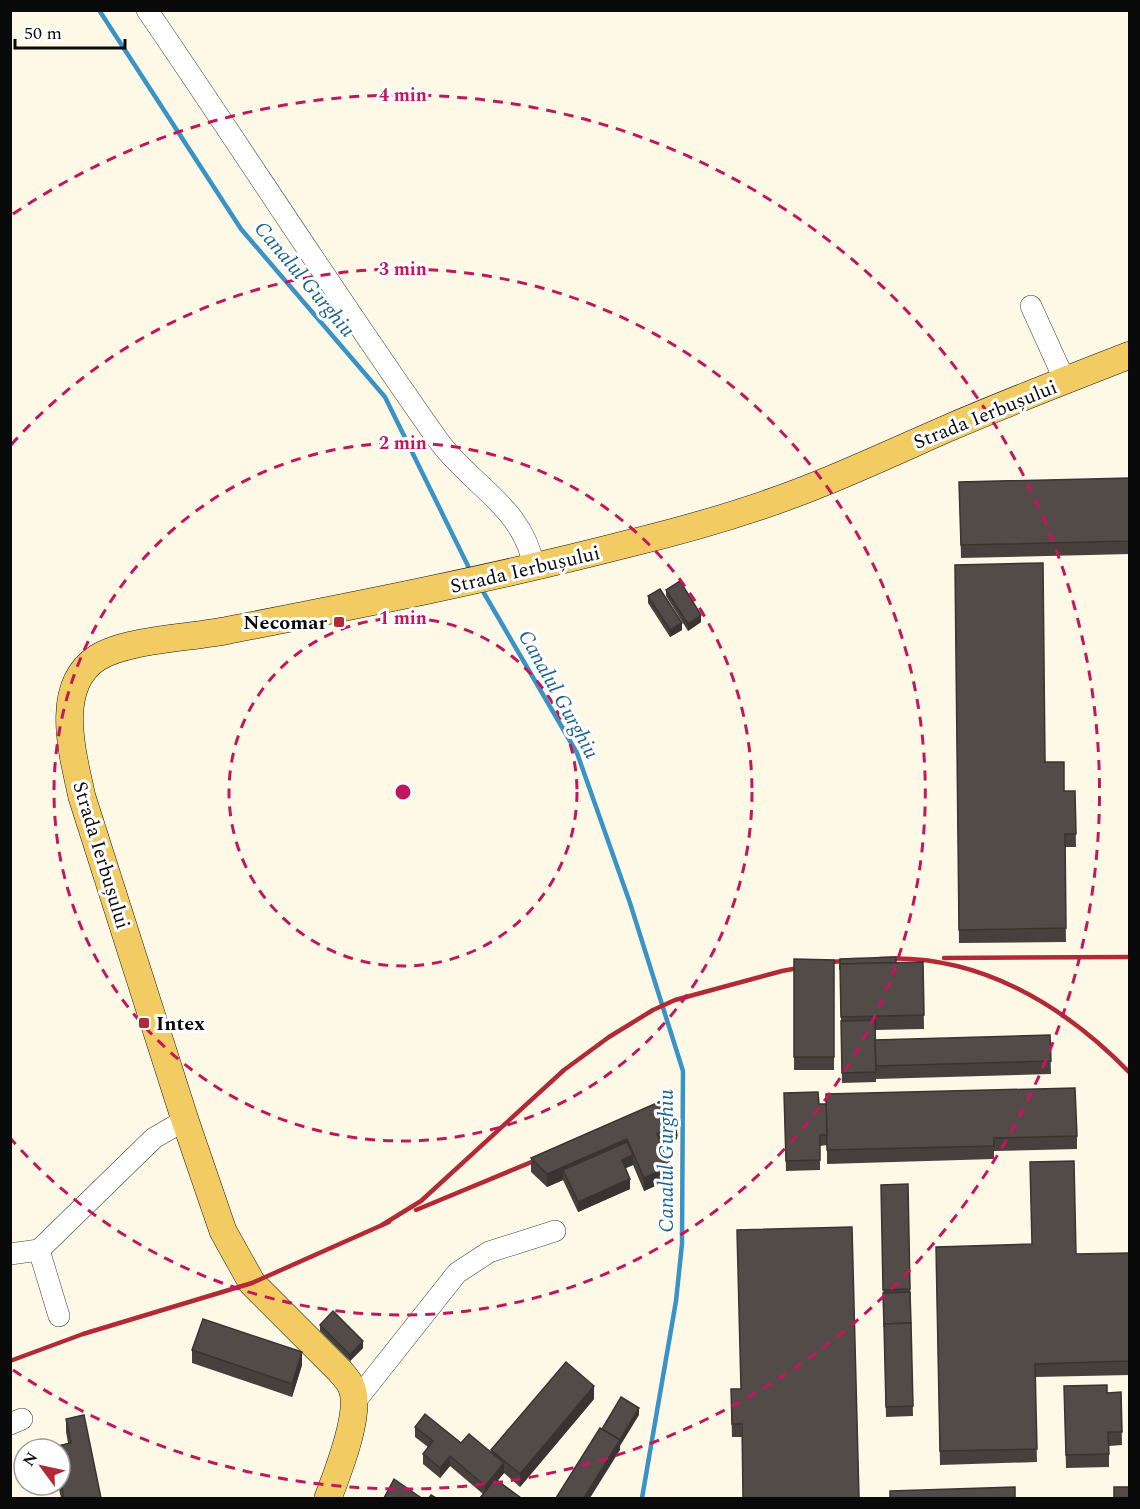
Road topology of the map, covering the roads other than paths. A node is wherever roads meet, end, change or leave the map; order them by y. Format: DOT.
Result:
graph roads {
  1 [pos="147,10"];
  2 [pos="1031,306"];
  3 [pos="1130,355"];
  4 [pos="1065,381"];
  5 [pos="534,567"];
  6 [pos="185,1120"];
  7 [pos="555,1231"];
  8 [pos="39,1250"];
  9 [pos="10,1254"];
  10 [pos="59,1316"];
  11 [pos="354,1403"];
  12 [pos="328,1498"];
  1 -- 5 [label="street"];
  2 -- 4 [label="street"];
  3 -- 4 [label="main road, Strada Ierbușului"];
  4 -- 5 [label="main road, Strada Ierbușului"];
  5 -- 6 [label="main road, Strada Ierbușului"];
  6 -- 8 [label="street"];
  6 -- 11 [label="main road, Strada Ierbușului"];
  7 -- 11 [label="street"];
  8 -- 9 [label="street"];
  8 -- 10 [label="street"];
  11 -- 12 [label="main road"];
}
